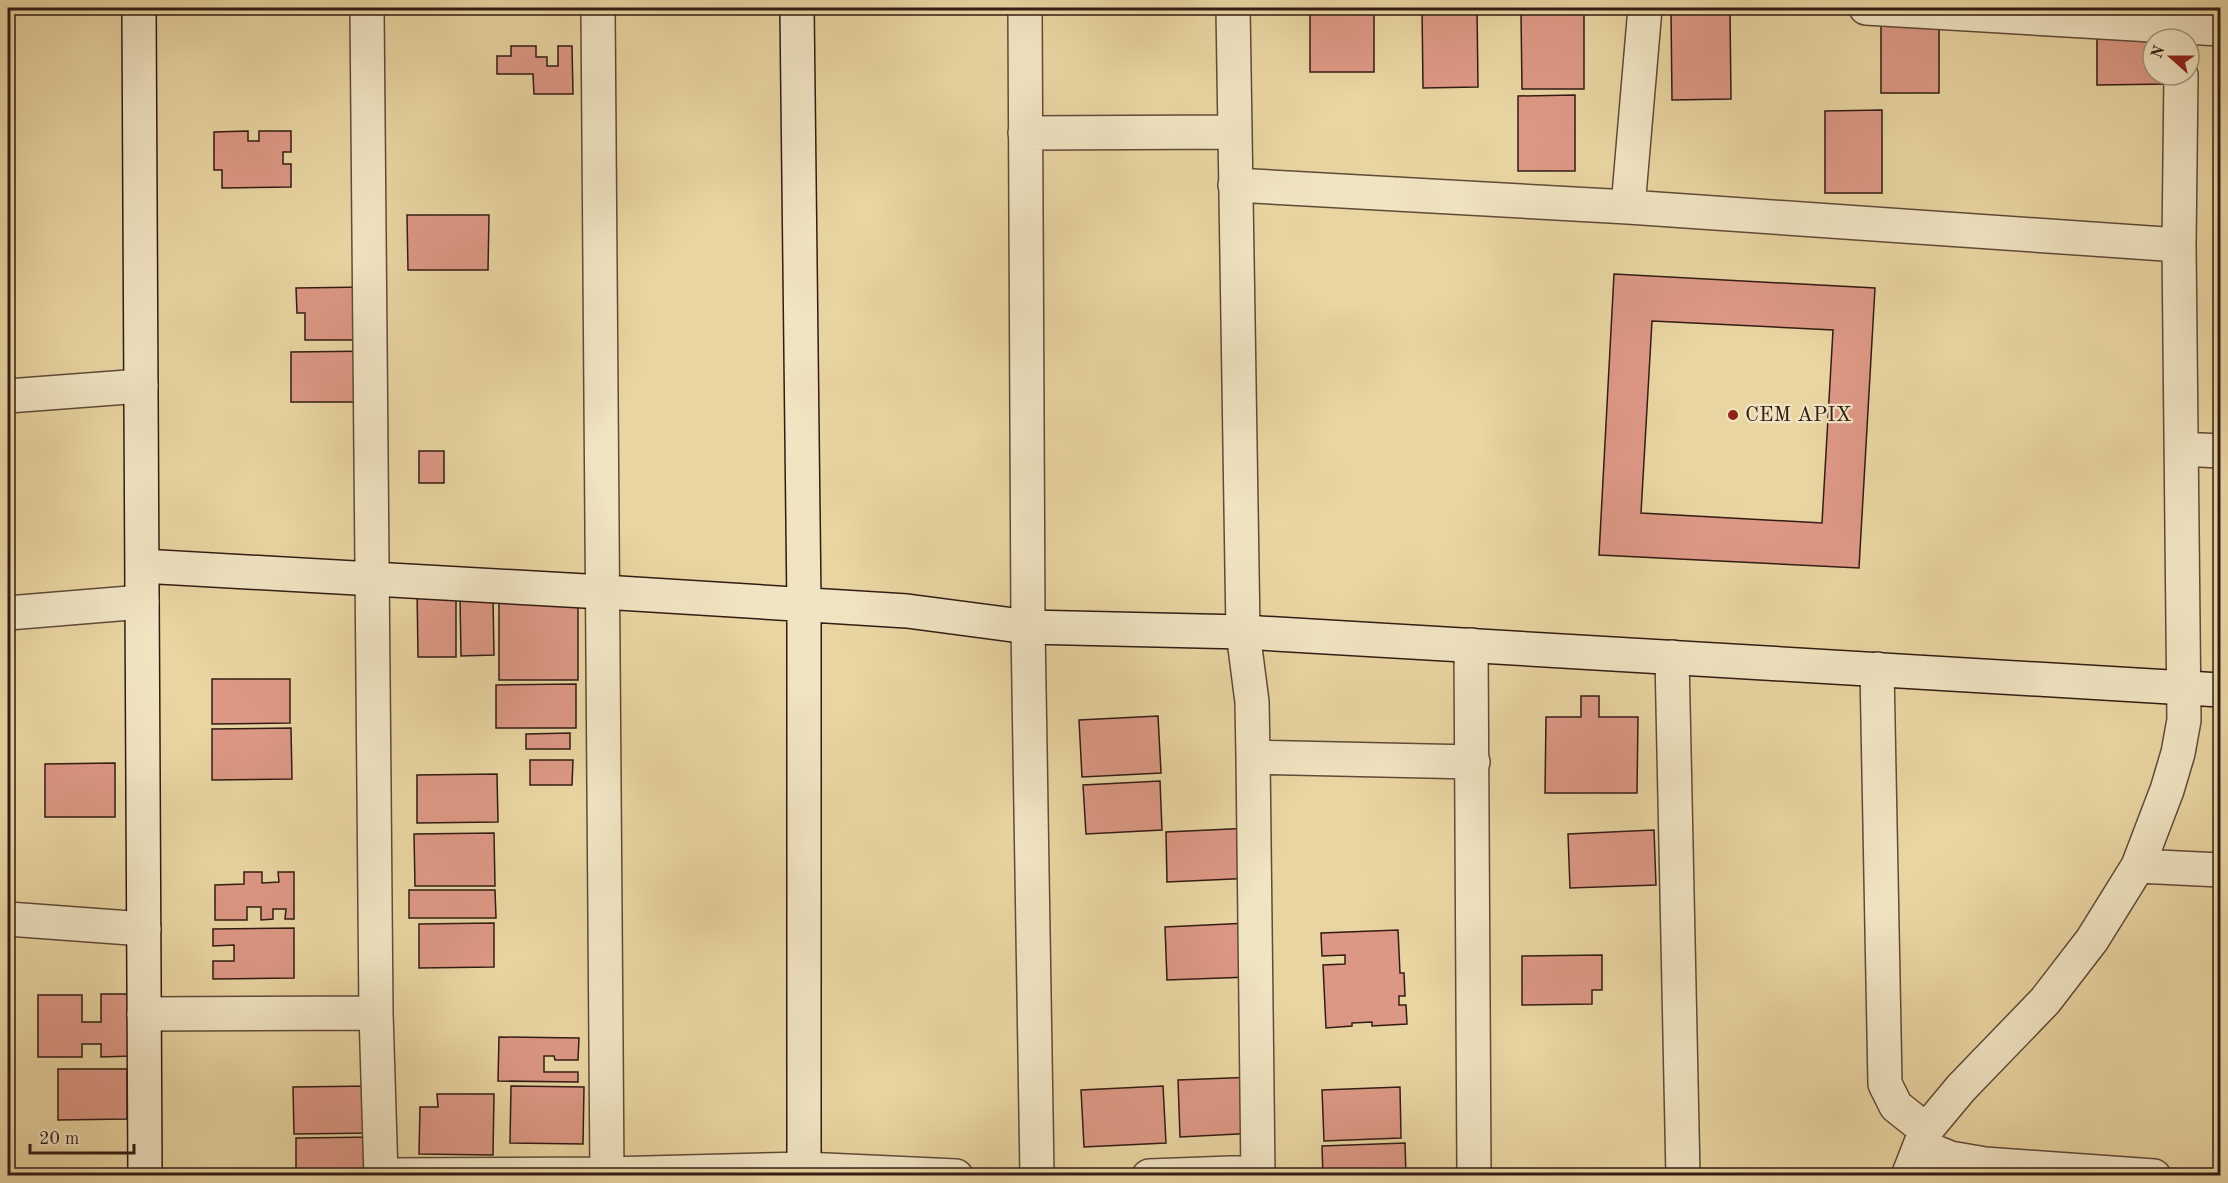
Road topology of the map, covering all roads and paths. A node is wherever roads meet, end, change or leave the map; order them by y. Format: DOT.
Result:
graph roads {
  1 [pos="139,8"];
  2 [pos="367,8"];
  3 [pos="598,8"];
  4 [pos="797,8"];
  5 [pos="1025,8"];
  6 [pos="1233,8"];
  7 [pos="1645,8"];
  8 [pos="1866,8"];
  9 [pos="2181,24"];
  10 [pos="2220,29"];
  11 [pos="2181,87"];
  12 [pos="1235,132"];
  13 [pos="1025,133"];
  14 [pos="1235,185"];
  15 [pos="1628,207"];
  16 [pos="2179,245"];
  17 [pos="141,386"];
  18 [pos="8,396"];
  19 [pos="2182,449"];
  20 [pos="2220,451"];
  21 [pos="142,566"];
  22 [pos="372,580"];
  23 [pos="603,592"];
  24 [pos="142,602"];
  25 [pos="804,606"];
  26 [pos="8,613"];
  27 [pos="1029,627"];
  28 [pos="1243,632"];
  29 [pos="1471,645"];
  30 [pos="1672,657"];
  31 [pos="1877,669"];
  32 [pos="2183,687"];
  33 [pos="2220,690"];
  34 [pos="1253,757"];
  35 [pos="1473,762"];
  36 [pos="2138,866"];
  37 [pos="2220,870"];
  38 [pos="8,919"];
  39 [pos="144,929"];
  40 [pos="376,1013"];
  41 [pos="144,1014"];
  42 [pos="1923,1138"];
  43 [pos="804,1172"];
  44 [pos="1258,1174"];
  45 [pos="381,1175"];
  46 [pos="607,1175"];
  47 [pos="145,1176"];
  48 [pos="956,1176"];
  49 [pos="1037,1176"];
  50 [pos="1149,1176"];
  51 [pos="1474,1176"];
  52 [pos="1683,1176"];
  53 [pos="1908,1176"];
  54 [pos="2154,1176"];
  1 -- 17 [label="street"];
  2 -- 22 [label="street"];
  3 -- 23 [label="street"];
  4 -- 25 [label="street"];
  5 -- 13 [label="street"];
  6 -- 12 [label="street"];
  7 -- 15 [label="street"];
  8 -- 9 [label="street"];
  9 -- 10 [label="street"];
  11 -- 16 [label="street"];
  12 -- 13 [label="street"];
  12 -- 14 [label="street"];
  13 -- 27 [label="street"];
  14 -- 15 [label="street"];
  14 -- 28 [label="street"];
  15 -- 16 [label="street"];
  16 -- 19 [label="street"];
  17 -- 18 [label="street"];
  17 -- 21 [label="street"];
  19 -- 20 [label="street"];
  19 -- 32 [label="street"];
  21 -- 22 [label="street"];
  21 -- 24 [label="street"];
  22 -- 23 [label="street"];
  22 -- 40 [label="street"];
  23 -- 25 [label="street"];
  23 -- 46 [label="street"];
  24 -- 26 [label="street"];
  24 -- 39 [label="street"];
  25 -- 27 [label="street"];
  25 -- 43 [label="street"];
  27 -- 28 [label="street"];
  27 -- 49 [label="street"];
  28 -- 29 [label="street"];
  28 -- 34 [label="street"];
  29 -- 30 [label="street"];
  29 -- 35 [label="street"];
  30 -- 31 [label="street"];
  30 -- 52 [label="street"];
  31 -- 32 [label="street"];
  31 -- 42 [label="street"];
  32 -- 33 [label="street"];
  32 -- 36 [label="street"];
  34 -- 35 [label="street"];
  34 -- 44 [label="street"];
  35 -- 51 [label="street"];
  36 -- 37 [label="street"];
  36 -- 42 [label="street"];
  38 -- 39 [label="street"];
  39 -- 41 [label="street"];
  40 -- 41 [label="street"];
  40 -- 45 [label="street"];
  41 -- 47 [label="street"];
  42 -- 53 [label="street"];
  42 -- 54 [label="street"];
  43 -- 46 [label="street"];
  43 -- 48 [label="street"];
  44 -- 50 [label="street"];
  45 -- 46 [label="street"];
}
